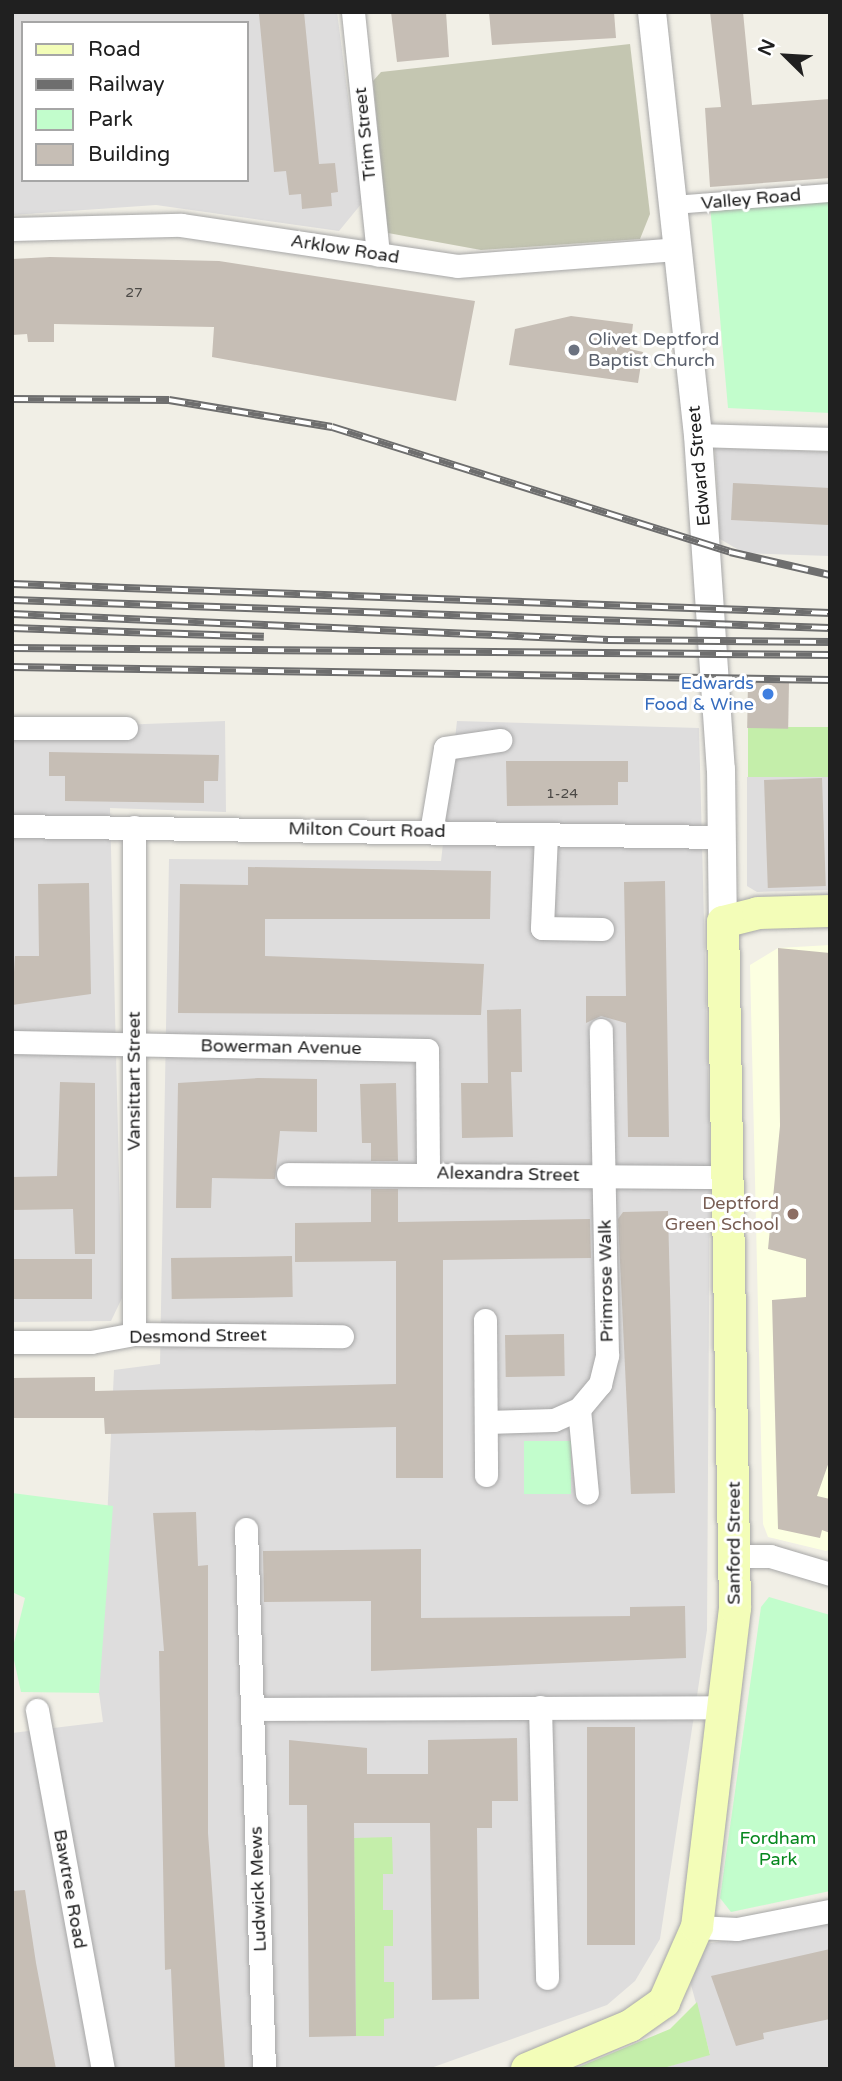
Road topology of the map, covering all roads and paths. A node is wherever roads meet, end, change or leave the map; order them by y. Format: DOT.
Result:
graph roads {
  1 [pos="353,12"];
  2 [pos="652,12"];
  3 [pos="830,193"];
  4 [pos="673,205"];
  5 [pos="12,229"];
  6 [pos="678,249"];
  7 [pos="378,255"];
  8 [pos="698,435"];
  9 [pos="830,439"];
  10 [pos="12,728"];
  11 [pos="126,728"];
  12 [pos="500,740"];
  13 [pos="12,827"];
  14 [pos="134,827"];
  15 [pos="431,832"];
  16 [pos="546,835"];
  17 [pos="721,837"];
  18 [pos="830,911"];
  19 [pos="723,922"];
  20 [pos="602,929"];
  21 [pos="601,1030"];
  22 [pos="12,1042"];
  23 [pos="134,1044"];
  24 [pos="428,1172"];
  25 [pos="288,1174"];
  26 [pos="605,1176"];
  27 [pos="728,1177"];
  28 [pos="485,1320"];
  29 [pos="134,1335"];
  30 [pos="342,1336"];
  31 [pos="12,1342"];
  32 [pos="579,1409"];
  33 [pos="486,1422"];
  34 [pos="486,1475"];
  35 [pos="587,1493"];
  36 [pos="246,1529"];
  37 [pos="735,1556"];
  38 [pos="830,1574"];
  39 [pos="540,1707"];
  40 [pos="723,1707"];
  41 [pos="253,1709"];
  42 [pos="37,1710"];
  43 [pos="830,1911"];
  44 [pos="697,1927"];
  45 [pos="547,1978"];
  46 [pos="103,2069"];
  47 [pos="264,2069"];
  48 [pos="527,2069"];
  1 -- 7 [label="street, Trim Street"];
  2 -- 4 [label="street, Edward Street"];
  3 -- 4 [label="street, Valley Road"];
  4 -- 6 [label="street, Edward Street"];
  5 -- 7 [label="street, Arklow Road"];
  6 -- 7 [label="street, Arklow Road"];
  6 -- 8 [label="street, Edward Street"];
  8 -- 9 [label="street"];
  8 -- 17 [label="street, Edward Street"];
  10 -- 11 [label="street"];
  12 -- 15 [label="street"];
  13 -- 14 [label="street, Milton Court Road"];
  14 -- 15 [label="street, Milton Court Road"];
  14 -- 23 [label="street, Vansittart Street"];
  15 -- 16 [label="street, Milton Court Road"];
  16 -- 17 [label="street, Milton Court Road"];
  16 -- 20 [label="street"];
  17 -- 19 [label="street, Edward Street"];
  18 -- 19 [label="main road"];
  19 -- 27 [label="main road, Sanford Street"];
  21 -- 26 [label="street, Primrose Walk"];
  22 -- 23 [label="street, Bowerman Avenue"];
  23 -- 24 [label="street, Bowerman Avenue"];
  23 -- 29 [label="street, Vansittart Street"];
  24 -- 25 [label="street, Alexandra Street"];
  24 -- 26 [label="street, Alexandra Street"];
  26 -- 27 [label="street, Alexandra Street"];
  26 -- 32 [label="street, Primrose Walk"];
  27 -- 37 [label="main road, Sanford Street"];
  28 -- 33 [label="street"];
  29 -- 30 [label="street, Desmond Street"];
  29 -- 31 [label="street, Desmond Street"];
  32 -- 33 [label="street"];
  32 -- 35 [label="street"];
  33 -- 34 [label="street"];
  36 -- 41 [label="street, Ludwick Mews"];
  37 -- 38 [label="street"];
  37 -- 40 [label="main road, Sanford Street"];
  39 -- 40 [label="street"];
  39 -- 41 [label="street"];
  39 -- 45 [label="street"];
  40 -- 44 [label="main road, Sanford Street"];
  41 -- 47 [label="street, Ludwick Mews"];
  42 -- 46 [label="street, Bawtree Road"];
  43 -- 44 [label="street"];
  44 -- 48 [label="main road, Sanford Street"];
}
